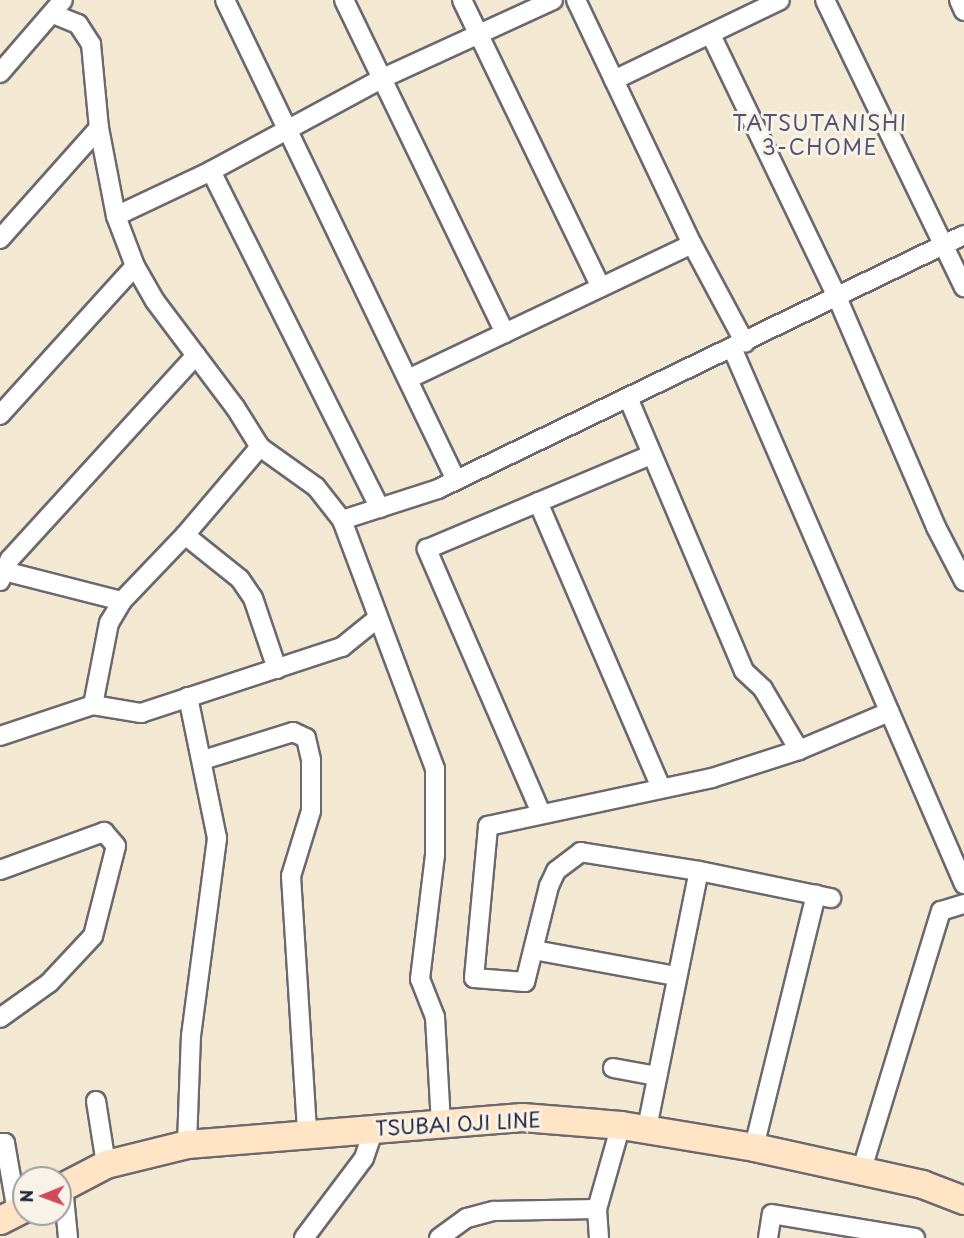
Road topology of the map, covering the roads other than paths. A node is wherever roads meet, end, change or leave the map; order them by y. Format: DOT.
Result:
graph roads {
  1 [pos="225,0"];
  2 [pos="344,0"];
  3 [pos="462,0"];
  4 [pos="553,0"];
  5 [pos="576,0"];
  6 [pos="780,0"];
  7 [pos="825,0"];
  8 [pos="959,0"];
  9 [pos="58,7"];
  10 [pos="964,11"];
  11 [pos="478,32"];
  12 [pos="711,35"];
  13 [pos="0,73"];
  14 [pos="383,78"];
  15 [pos="614,80"];
  16 [pos="99,128"];
  17 [pos="288,128"];
  18 [pos="211,171"];
  19 [pos="116,216"];
  20 [pos="964,235"];
  21 [pos="0,238"];
  22 [pos="692,244"];
  23 [pos="946,244"];
  24 [pos="135,267"];
  25 [pos="964,286"];
  26 [pos="601,287"];
  27 [pos="837,297"];
  28 [pos="505,333"];
  29 [pos="739,346"];
  30 [pos="196,355"];
  31 [pos="408,379"];
  32 [pos="628,400"];
  33 [pos="4,402"];
  34 [pos="260,447"];
  35 [pos="651,455"];
  36 [pos="456,480"];
  37 [pos="538,502"];
  38 [pos="380,508"];
  39 [pos="342,520"];
  40 [pos="185,535"];
  41 [pos="1,574"];
  42 [pos="964,581"];
  43 [pos="122,601"];
  44 [pos="378,618"];
  45 [pos="277,669"];
  46 [pos="188,697"];
  47 [pos="93,705"];
  48 [pos="890,712"];
  49 [pos="0,736"];
  50 [pos="799,750"];
  51 [pos="203,760"];
  52 [pos="661,788"];
  53 [pos="541,813"];
  54 [pos="0,870"];
  55 [pos="699,871"];
  56 [pos="964,884"];
  57 [pos="964,904"];
  58 [pos="534,950"];
  59 [pos="676,976"];
  60 [pos="0,1018"];
  61 [pos="613,1068"];
  62 [pos="657,1076"];
  63 [pos="96,1101"];
  64 [pos="441,1124"];
  65 [pos="634,1127"];
  66 [pos="374,1129"];
  67 [pos="307,1132"];
  68 [pos="0,1143"];
  69 [pos="187,1144"];
  70 [pos="754,1147"];
  71 [pos="106,1164"];
  72 [pos="862,1169"];
  73 [pos="72,1182"];
  74 [pos="12,1197"];
  75 [pos="964,1200"];
  76 [pos="597,1209"];
  77 [pos="304,1238"];
  78 [pos="439,1238"];
  79 [pos="598,1238"];
  80 [pos="768,1238"];
  81 [pos="915,1238"];
  1 -- 17 [label="street"];
  2 -- 14 [label="street"];
  3 -- 11 [label="street"];
  4 -- 11 [label="street"];
  5 -- 15 [label="street"];
  6 -- 12 [label="street"];
  7 -- 23 [label="street"];
  8 -- 10 [label="street"];
  9 -- 13 [label="street"];
  9 -- 16 [label="street"];
  11 -- 14 [label="street"];
  11 -- 26 [label="street"];
  12 -- 15 [label="street"];
  12 -- 27 [label="street"];
  14 -- 17 [label="street"];
  14 -- 28 [label="street"];
  15 -- 22 [label="street"];
  16 -- 19 [label="street"];
  16 -- 21 [label="street"];
  17 -- 18 [label="street"];
  17 -- 31 [label="street"];
  18 -- 19 [label="street"];
  18 -- 38 [label="street"];
  19 -- 24 [label="street"];
  20 -- 23 [label="street"];
  22 -- 26 [label="street"];
  22 -- 29 [label="street"];
  23 -- 25 [label="street"];
  23 -- 27 [label="street"];
  24 -- 30 [label="street"];
  24 -- 33 [label="street"];
  26 -- 28 [label="street"];
  27 -- 29 [label="street"];
  27 -- 42 [label="street"];
  28 -- 31 [label="street"];
  29 -- 32 [label="street"];
  29 -- 48 [label="street"];
  30 -- 34 [label="street"];
  30 -- 41 [label="street"];
  31 -- 36 [label="street"];
  32 -- 35 [label="street"];
  32 -- 36 [label="street"];
  34 -- 39 [label="street"];
  34 -- 40 [label="street"];
  35 -- 37 [label="street"];
  35 -- 50 [label="street"];
  36 -- 38 [label="street"];
  37 -- 52 [label="street"];
  37 -- 53 [label="street"];
  38 -- 39 [label="street"];
  39 -- 44 [label="street"];
  40 -- 43 [label="street"];
  40 -- 45 [label="street"];
  41 -- 43 [label="street"];
  43 -- 47 [label="street"];
  44 -- 45 [label="street"];
  44 -- 64 [label="street"];
  45 -- 46 [label="street"];
  46 -- 47 [label="street"];
  46 -- 51 [label="street"];
  47 -- 49 [label="street"];
  48 -- 50 [label="street"];
  48 -- 56 [label="street"];
  50 -- 52 [label="street"];
  51 -- 67 [label="street"];
  51 -- 69 [label="street"];
  52 -- 53 [label="street"];
  53 -- 58 [label="street"];
  54 -- 60 [label="street"];
  55 -- 58 [label="street"];
  55 -- 59 [label="street"];
  55 -- 70 [label="street"];
  57 -- 72 [label="street"];
  58 -- 59 [label="street"];
  59 -- 62 [label="street"];
  61 -- 62 [label="street"];
  62 -- 65 [label="street"];
  63 -- 71 [label="street"];
  64 -- 65 [label="main road, TSUBAI OJI LINE"];
  64 -- 66 [label="main road, TSUBAI OJI LINE"];
  65 -- 70 [label="main road, TSUBAI OJI LINE"];
  65 -- 76 [label="street"];
  66 -- 67 [label="main road, TSUBAI OJI LINE"];
  66 -- 77 [label="street"];
  67 -- 69 [label="main road, TSUBAI OJI LINE"];
  68 -- 74 [label="street"];
  69 -- 71 [label="main road, TSUBAI OJI LINE"];
  70 -- 72 [label="main road, TSUBAI OJI LINE"];
  71 -- 73 [label="main road, TSUBAI OJI LINE"];
  72 -- 75 [label="main road, TSUBAI OJI LINE"];
  76 -- 78 [label="street"];
  76 -- 79 [label="street"];
  80 -- 81 [label="street"];
}
